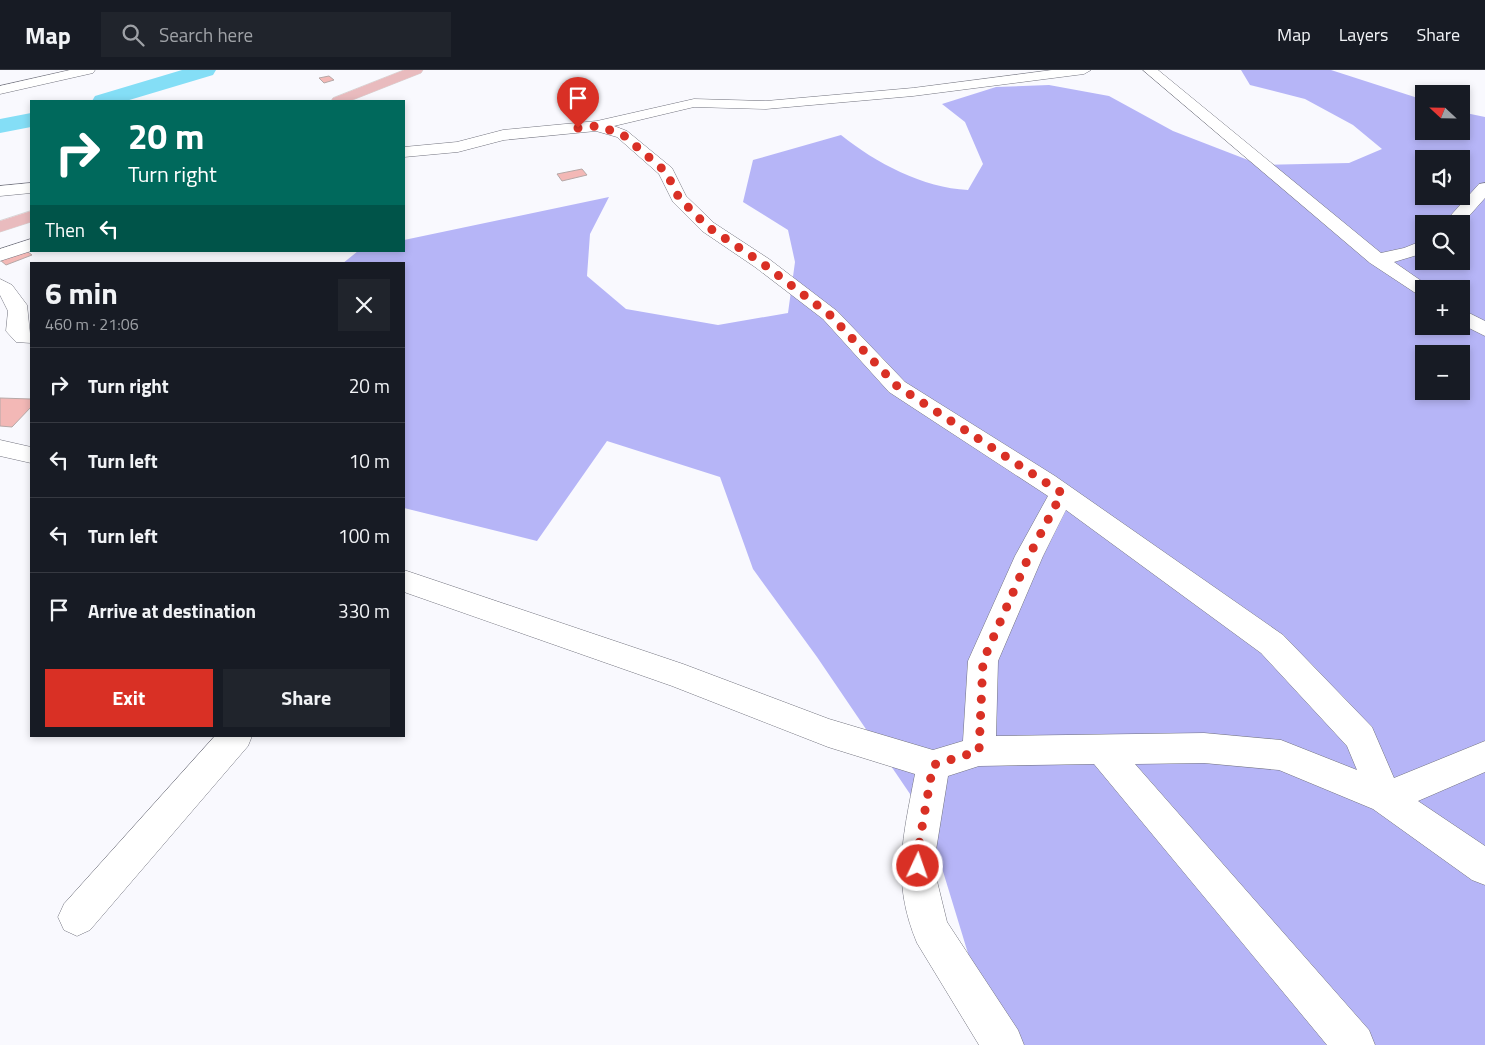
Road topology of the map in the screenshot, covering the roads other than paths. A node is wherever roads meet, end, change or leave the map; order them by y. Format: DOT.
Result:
graph roads {
  1 [pos="88,70"];
  2 [pos="416,70"];
  3 [pos="1084,70"];
  4 [pos="1150,70"];
  5 [pos="0,90"];
  6 [pos="341,100"];
  7 [pos="597,126"];
  8 [pos="405,152"];
  9 [pos="30,188"];
  10 [pos="1485,188"];
  11 [pos="0,191"];
  12 [pos="1460,215"];
  13 [pos="30,216"];
  14 [pos="0,228"];
  15 [pos="30,245"];
  16 [pos="1415,250"];
  17 [pos="0,255"];
  18 [pos="1377,259"];
  19 [pos="0,284"];
  20 [pos="1415,284"];
  21 [pos="1470,321"];
  22 [pos="1485,330"];
  23 [pos="30,337"];
  24 [pos="0,448"];
  25 [pos="30,455"];
  26 [pos="1062,493"];
  27 [pos="405,581"];
  28 [pos="235,737"];
  29 [pos="979,751"];
  30 [pos="1103,751"];
  31 [pos="1485,756"];
  32 [pos="933,765"];
  33 [pos="1385,798"];
  34 [pos="1485,867"];
  35 [pos="77,917"];
  36 [pos="1003,1045"];
  37 [pos="1354,1045"];
  1 -- 5 [label="street"];
  2 -- 6 [label="main road"];
  3 -- 7 [label="street"];
  4 -- 18 [label="street"];
  7 -- 8 [label="street"];
  7 -- 26 [label="street"];
  9 -- 11 [label="street"];
  10 -- 12 [label="street"];
  13 -- 14 [label="main road"];
  15 -- 17 [label="street"];
  16 -- 18 [label="street"];
  18 -- 20 [label="street"];
  19 -- 23 [label="street"];
  21 -- 22 [label="street"];
  24 -- 25 [label="street"];
  26 -- 29 [label="street"];
  26 -- 33 [label="street"];
  27 -- 32 [label="street"];
  28 -- 35 [label="street"];
  29 -- 30 [label="street"];
  29 -- 32 [label="street"];
  30 -- 33 [label="street"];
  30 -- 37 [label="street"];
  31 -- 33 [label="street"];
  32 -- 36 [label="street"];
  33 -- 34 [label="street"];
}
